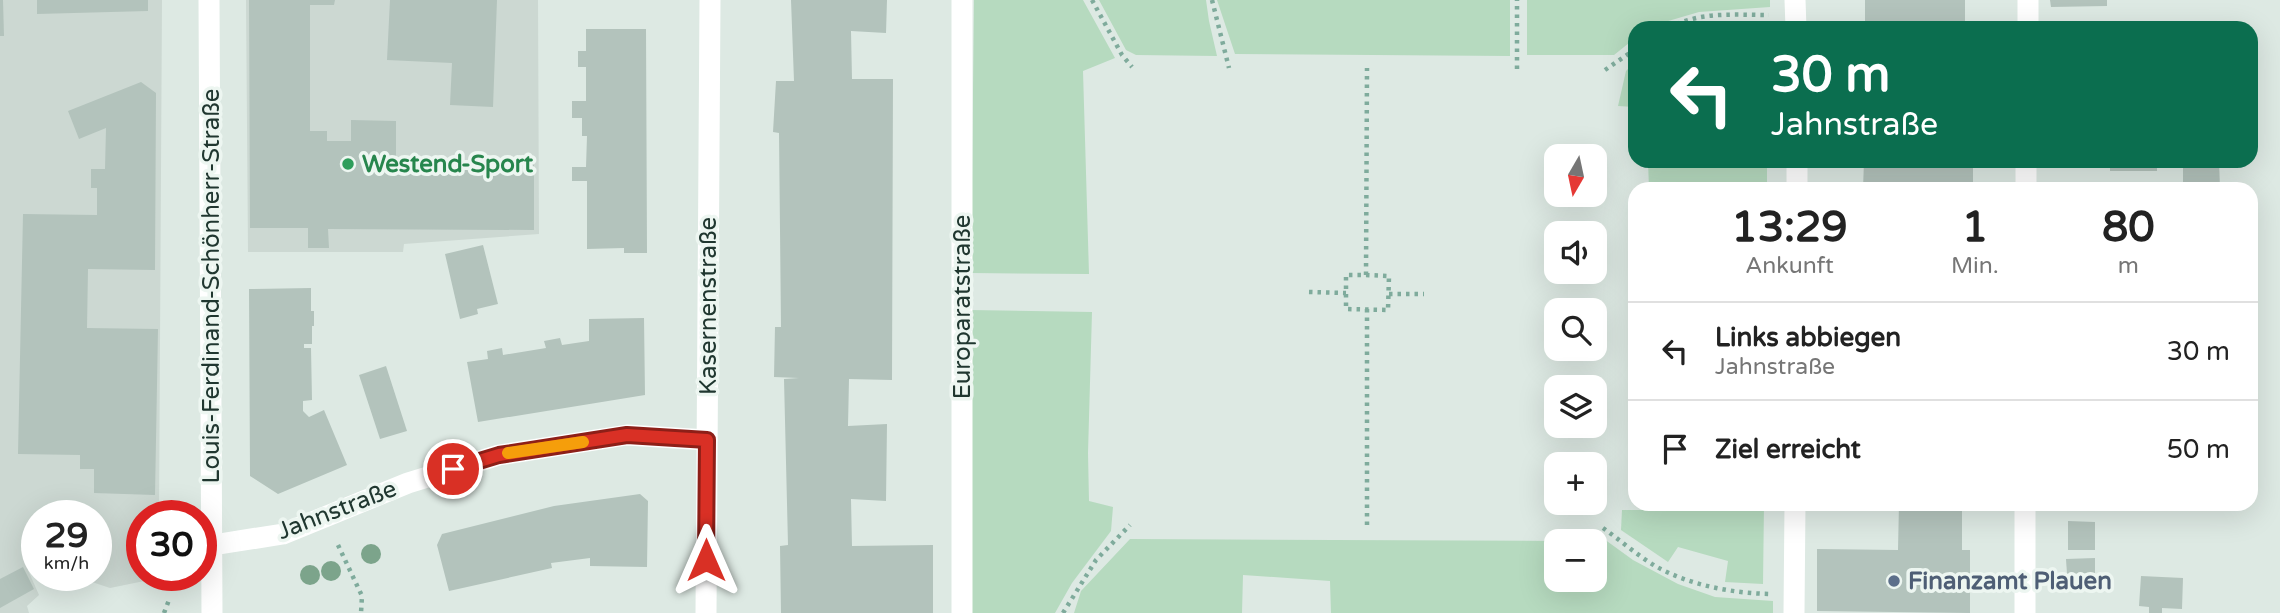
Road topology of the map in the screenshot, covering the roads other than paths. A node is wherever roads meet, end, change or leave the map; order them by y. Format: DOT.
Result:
graph roads {
  1 [pos="209,0"];
  2 [pos="710,0"];
  3 [pos="962,0"];
  4 [pos="1795,0"];
  5 [pos="2028,0"];
  6 [pos="1796,21"];
  7 [pos="2028,21"];
  8 [pos="707,440"];
  9 [pos="213,500"];
  10 [pos="1796,511"];
  11 [pos="2025,511"];
  12 [pos="217,544"];
  13 [pos="212,591"];
  14 [pos="1794,604"];
  15 [pos="212,613"];
  16 [pos="706,613"];
  17 [pos="962,613"];
  18 [pos="2025,613"];
  1 -- 9 [label="street, Louis-Ferdinand-Schönherr-Straße"];
  2 -- 8 [label="street, Kasernenstraße"];
  3 -- 17 [label="street, Europaratstraße"];
  4 -- 6 [label="street"];
  5 -- 7 [label="street"];
  8 -- 12 [label="street, Jahnstraße"];
  8 -- 16 [label="street, Kasernenstraße"];
  10 -- 14 [label="street"];
  11 -- 18 [label="street"];
  13 -- 15 [label="street, Louis-Ferdinand-Schönherr-Straße"];
}
